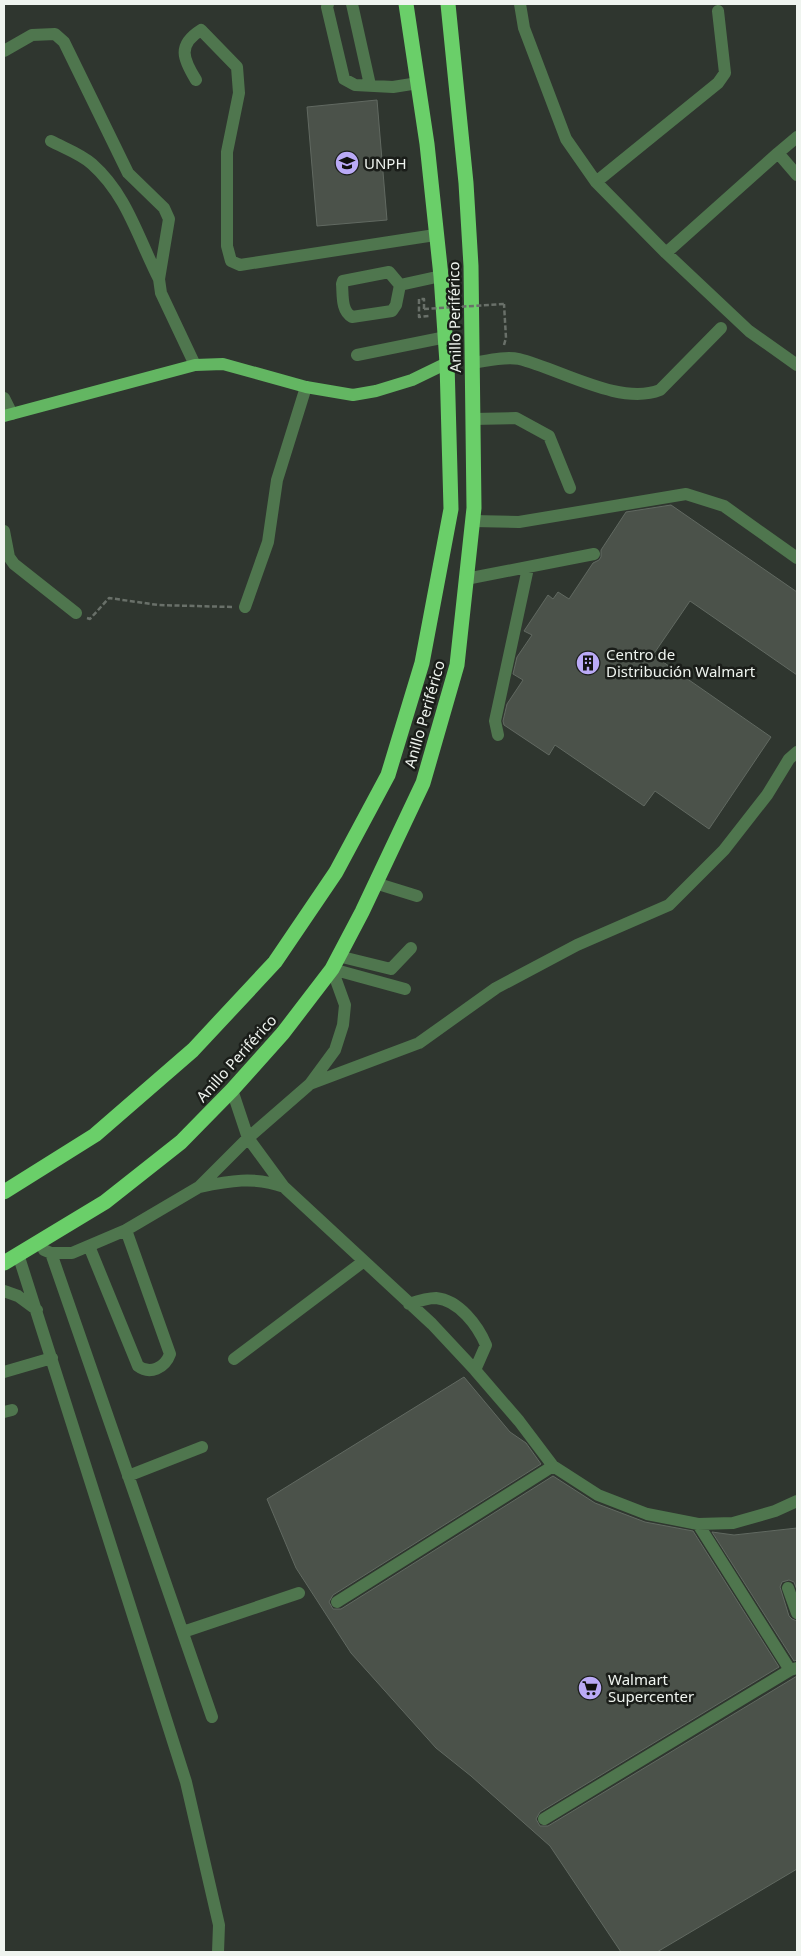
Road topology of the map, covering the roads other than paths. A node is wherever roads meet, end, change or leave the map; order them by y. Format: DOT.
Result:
graph roads {
  1 [pos="328,4"];
  2 [pos="352,4"];
  3 [pos="406,4"];
  4 [pos="448,4"];
  5 [pos="520,4"];
  6 [pos="718,11"];
  7 [pos="4,51"];
  8 [pos="196,80"];
  9 [pos="418,83"];
  10 [pos="370,85"];
  11 [pos="797,137"];
  12 [pos="51,141"];
  13 [pos="778,153"];
  14 [pos="797,176"];
  15 [pos="596,182"];
  16 [pos="436,234"];
  17 [pos="666,253"];
  18 [pos="441,276"];
  19 [pos="159,279"];
  20 [pos="400,285"];
  21 [pos="721,328"];
  22 [pos="446,337"];
  23 [pos="357,355"];
  24 [pos="448,363"];
  25 [pos="472,363"];
  26 [pos="195,365"];
  27 [pos="797,365"];
  28 [pos="306,387"];
  29 [pos="4,398"];
  30 [pos="8,415"];
  31 [pos="473,419"];
  32 [pos="570,488"];
  33 [pos="473,522"];
  34 [pos="4,531"];
  35 [pos="594,554"];
  36 [pos="797,558"];
  37 [pos="528,568"];
  38 [pos="466,579"];
  39 [pos="245,608"];
  40 [pos="76,613"];
  41 [pos="498,734"];
  42 [pos="797,752"];
  43 [pos="376,883"];
  44 [pos="417,896"];
  45 [pos="411,948"];
  46 [pos="335,962"];
  47 [pos="405,989"];
  48 [pos="310,1084"];
  49 [pos="232,1090"];
  50 [pos="248,1138"];
  51 [pos="198,1187"];
  52 [pos="284,1187"];
  53 [pos="4,1192"];
  54 [pos="126,1230"];
  55 [pos="35,1245"];
  56 [pos="89,1246"];
  57 [pos="51,1253"];
  58 [pos="18,1254"];
  59 [pos="364,1261"];
  60 [pos="4,1263"];
  61 [pos="4,1291"];
  62 [pos="409,1304"];
  63 [pos="37,1310"];
  64 [pos="52,1358"];
  65 [pos="234,1359"];
  66 [pos="475,1370"];
  67 [pos="4,1372"];
  68 [pos="202,1447"];
  69 [pos="553,1466"];
  70 [pos="128,1476"];
  71 [pos="797,1491"];
  72 [pos="797,1501"];
  73 [pos="775,1511"];
  74 [pos="698,1524"];
  75 [pos="788,1588"];
  76 [pos="299,1593"];
  77 [pos="337,1602"];
  78 [pos="797,1613"];
  79 [pos="183,1632"];
  80 [pos="793,1669"];
  81 [pos="212,1717"];
  82 [pos="544,1819"];
  83 [pos="218,1952"];
  1 -- 10 [label="street"];
  2 -- 10 [label="street"];
  3 -- 9 [label="highway, Anillo Periférico"];
  4 -- 25 [label="highway, Anillo Periférico"];
  5 -- 15 [label="street"];
  6 -- 15 [label="street"];
  7 -- 19 [label="street"];
  8 -- 16 [label="street"];
  9 -- 10 [label="street"];
  9 -- 16 [label="highway, Anillo Periférico"];
  11 -- 13 [label="street"];
  12 -- 19 [label="street"];
  13 -- 14 [label="street"];
  13 -- 17 [label="street"];
  15 -- 17 [label="street"];
  16 -- 18 [label="highway, Anillo Periférico"];
  17 -- 27 [label="street"];
  18 -- 20 [label="street"];
  18 -- 22 [label="highway, Anillo Periférico"];
  19 -- 26 [label="street"];
  20 -- 20 [label="street"];
  21 -- 25 [label="street"];
  22 -- 23 [label="street"];
  22 -- 24 [label="highway, Anillo Periférico"];
  24 -- 28 [label="main road"];
  24 -- 53 [label="highway, Anillo Periférico"];
  25 -- 31 [label="highway, Anillo Periférico"];
  26 -- 28 [label="main road"];
  26 -- 30 [label="main road"];
  28 -- 39 [label="street"];
  29 -- 30 [label="street"];
  31 -- 32 [label="street"];
  31 -- 33 [label="highway, Anillo Periférico"];
  33 -- 36 [label="street"];
  33 -- 38 [label="highway, Anillo Periférico"];
  34 -- 40 [label="street"];
  35 -- 37 [label="street"];
  37 -- 38 [label="street"];
  37 -- 41 [label="street"];
  38 -- 43 [label="highway, Anillo Periférico"];
  42 -- 48 [label="street"];
  43 -- 44 [label="street"];
  43 -- 46 [label="highway, Anillo Periférico"];
  45 -- 46 [label="street"];
  46 -- 47 [label="street"];
  46 -- 48 [label="street"];
  46 -- 49 [label="highway, Anillo Periférico"];
  48 -- 50 [label="street"];
  49 -- 50 [label="street"];
  49 -- 55 [label="highway, Anillo Periférico"];
  50 -- 51 [label="street"];
  50 -- 52 [label="street"];
  51 -- 52 [label="street"];
  51 -- 54 [label="street"];
  52 -- 59 [label="street"];
  54 -- 56 [label="street"];
  54 -- 56 [label="street"];
  55 -- 57 [label="street"];
  55 -- 58 [label="highway, Anillo Periférico"];
  56 -- 57 [label="street"];
  57 -- 70 [label="street"];
  58 -- 60 [label="highway, Anillo Periférico"];
  58 -- 63 [label="street"];
  59 -- 62 [label="street"];
  59 -- 65 [label="street"];
  61 -- 63 [label="street"];
  62 -- 66 [label="street"];
  62 -- 66 [label="street"];
  63 -- 64 [label="street"];
  64 -- 67 [label="street"];
  64 -- 83 [label="street"];
  66 -- 69 [label="street"];
  68 -- 70 [label="street"];
  69 -- 74 [label="street"];
  69 -- 77 [label="street"];
  70 -- 79 [label="street"];
  71 -- 73 [label="street"];
  72 -- 73 [label="street"];
  73 -- 74 [label="street"];
  74 -- 80 [label="street"];
  75 -- 78 [label="street"];
  76 -- 79 [label="street"];
  79 -- 81 [label="street"];
  80 -- 82 [label="street"];
}
